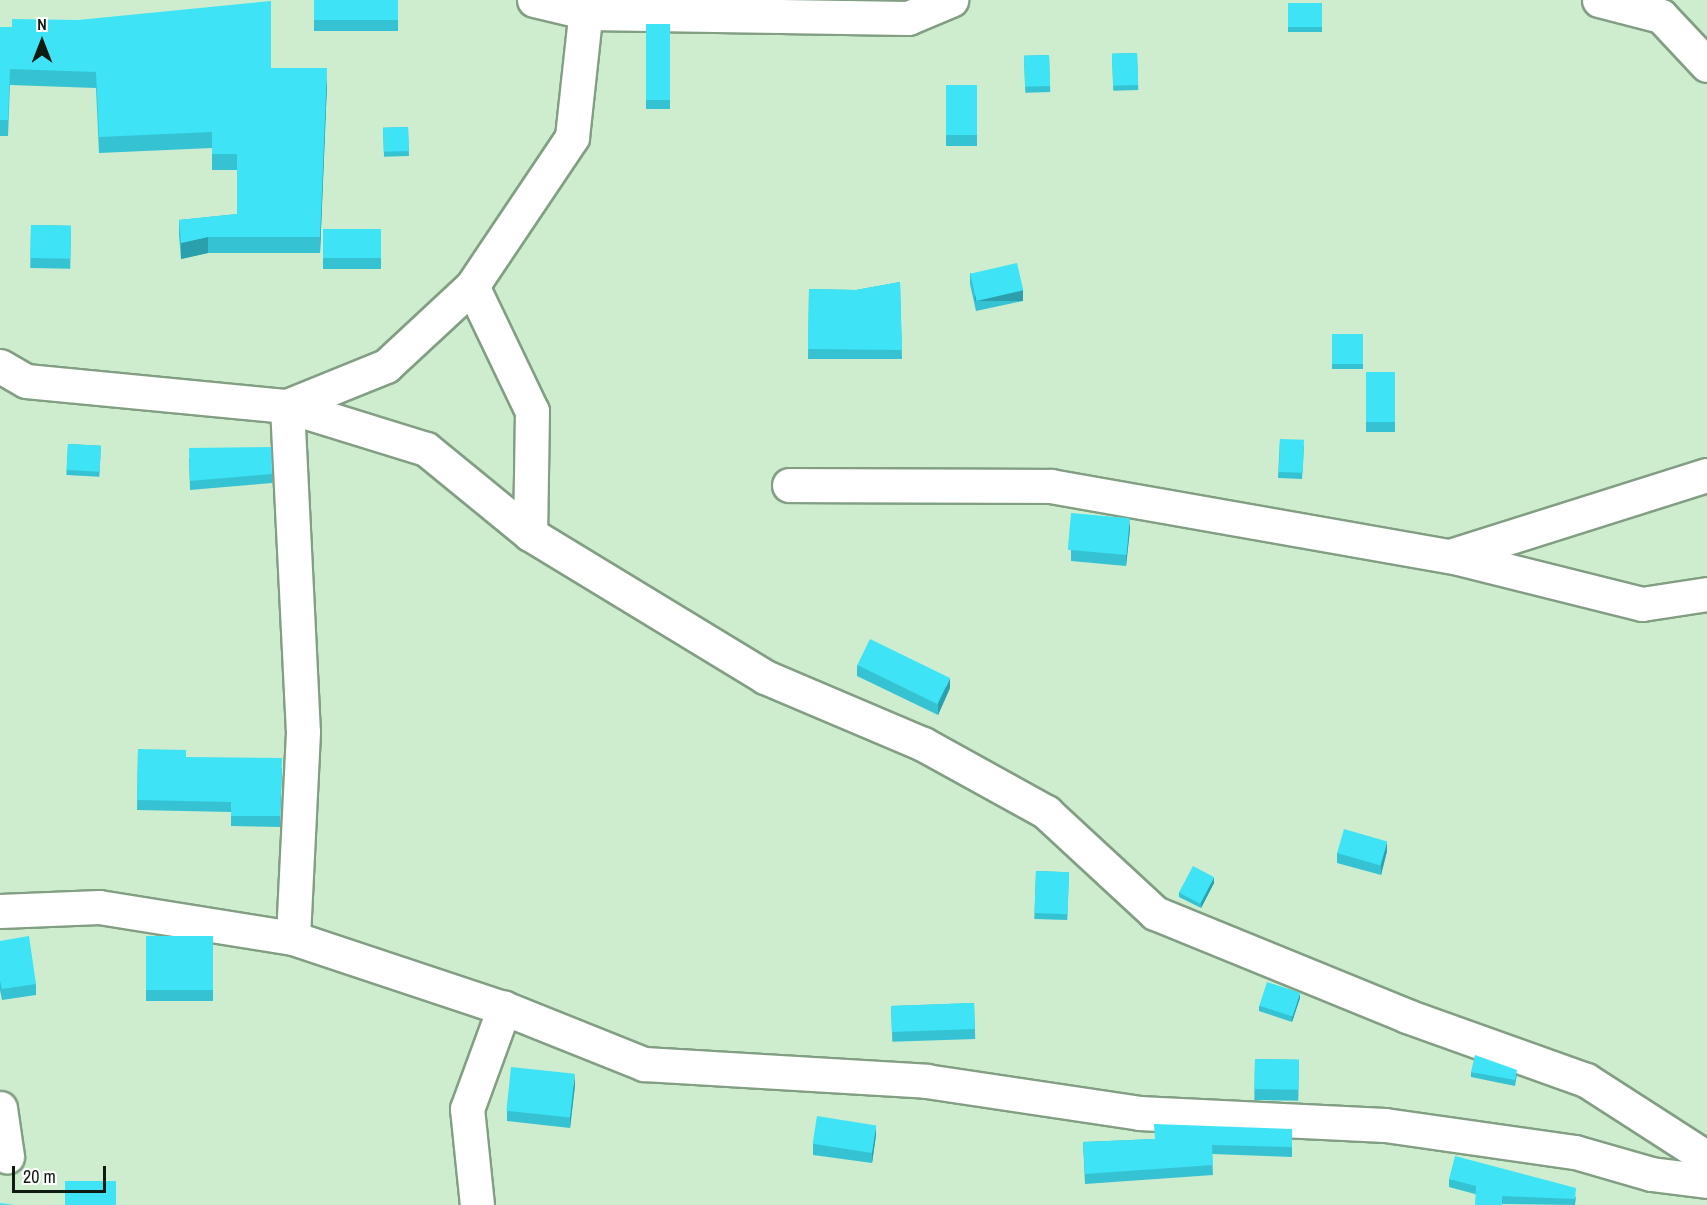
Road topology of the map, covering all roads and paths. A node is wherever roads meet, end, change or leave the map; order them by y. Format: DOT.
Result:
graph roads {
  1 [pos="534,0"];
  2 [pos="951,0"];
  3 [pos="1599,0"];
  4 [pos="587,7"];
  5 [pos="1707,65"];
  6 [pos="472,286"];
  7 [pos="9,376"];
  8 [pos="287,406"];
  9 [pos="1707,476"];
  10 [pos="789,485"];
  11 [pos="530,534"];
  12 [pos="1450,556"];
  13 [pos="1707,594"];
  14 [pos="0,911"];
  15 [pos="293,938"];
  16 [pos="504,1008"];
  17 [pos="0,1108"];
  18 [pos="7,1156"];
  19 [pos="1707,1158"];
  20 [pos="1707,1181"];
  21 [pos="477,1205"];
  1 -- 4 [label="street"];
  2 -- 4 [label="street"];
  3 -- 5 [label="street"];
  4 -- 6 [label="street"];
  6 -- 8 [label="street"];
  6 -- 11 [label="street"];
  7 -- 8 [label="street"];
  8 -- 11 [label="street"];
  8 -- 15 [label="street"];
  9 -- 12 [label="street"];
  10 -- 12 [label="street"];
  11 -- 19 [label="street"];
  12 -- 13 [label="street"];
  14 -- 15 [label="street"];
  15 -- 16 [label="street"];
  16 -- 20 [label="street"];
  16 -- 21 [label="street"];
  17 -- 18 [label="street"];
}
